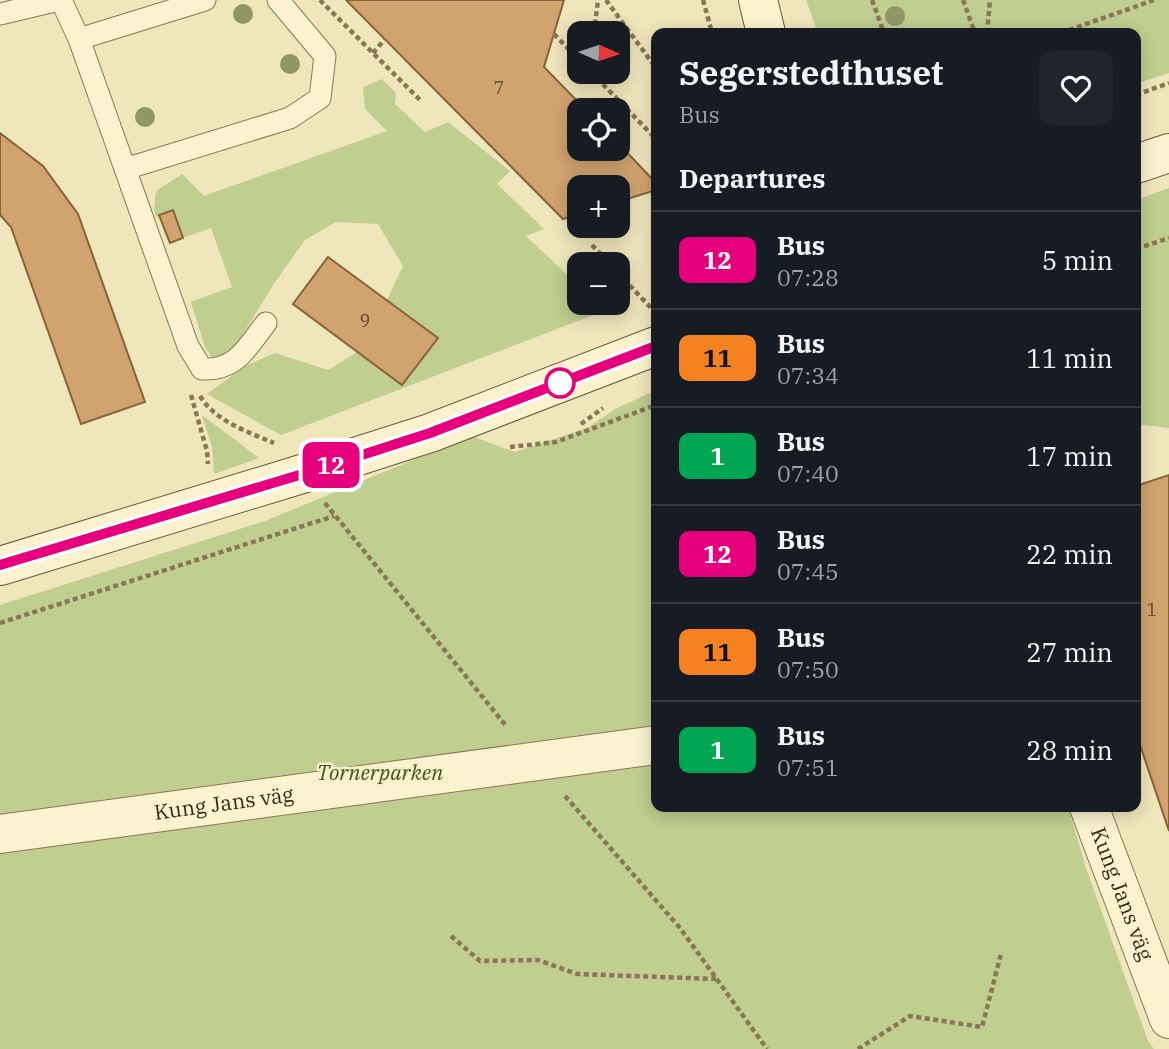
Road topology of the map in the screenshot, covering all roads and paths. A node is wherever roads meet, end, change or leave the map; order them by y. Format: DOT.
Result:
graph roads {
  1 [pos="60,0"];
  2 [pos="205,0"];
  3 [pos="278,0"];
  4 [pos="320,0"];
  5 [pos="598,0"];
  6 [pos="606,0"];
  7 [pos="703,0"];
  8 [pos="758,0"];
  9 [pos="873,0"];
  10 [pos="963,0"];
  11 [pos="990,0"];
  12 [pos="1154,0"];
  13 [pos="0,13"];
  14 [pos="595,21"];
  15 [pos="711,28"];
  16 [pos="765,28"];
  17 [pos="882,28"];
  18 [pos="973,28"];
  19 [pos="987,28"];
  20 [pos="1075,28"];
  21 [pos="554,34"];
  22 [pos="79,39"];
  23 [pos="385,39"];
  24 [pos="567,48"];
  25 [pos="373,53"];
  26 [pos="651,61"];
  27 [pos="1169,83"];
  28 [pos="602,84"];
  29 [pos="1141,93"];
  30 [pos="420,100"];
  31 [pos="651,134"];
  32 [pos="1169,153"];
  33 [pos="1141,162"];
  34 [pos="125,169"];
  35 [pos="1169,238"];
  36 [pos="592,245"];
  37 [pos="1141,247"];
  38 [pos="599,252"];
  39 [pos="630,291"];
  40 [pos="266,323"];
  41 [pos="651,323"];
  42 [pos="651,329"];
  43 [pos="189,387"];
  44 [pos="651,407"];
  45 [pos="510,447"];
  46 [pos="209,474"];
  47 [pos="334,516"];
  48 [pos="0,565"];
  49 [pos="0,623"];
  50 [pos="651,746"];
  51 [pos="1091,812"];
  52 [pos="0,834"];
  53 [pos="451,936"];
  54 [pos="1001,954"];
  55 [pos="716,979"];
  56 [pos="1169,1019"];
  57 [pos="858,1049"];
  1 -- 13 [label="lane"];
  1 -- 22 [label="lane"];
  2 -- 22 [label="lane"];
  3 -- 34 [label="lane"];
  4 -- 25 [label="path"];
  5 -- 14 [label="path"];
  6 -- 26 [label="path"];
  7 -- 15 [label="path"];
  8 -- 16 [label="street"];
  9 -- 17 [label="path"];
  10 -- 18 [label="path"];
  11 -- 19 [label="path"];
  12 -- 20 [label="path"];
  21 -- 24 [label="path"];
  22 -- 34 [label="lane"];
  23 -- 25 [label="path"];
  25 -- 30 [label="path"];
  27 -- 29 [label="path"];
  28 -- 31 [label="path"];
  32 -- 33 [label="street"];
  34 -- 40 [label="lane"];
  35 -- 37 [label="path"];
  36 -- 38 [label="path"];
  39 -- 41 [label="path"];
  42 -- 48 [label="street"];
  43 -- 46 [label="path"];
  44 -- 45 [label="path"];
  47 -- 49 [label="path"];
  50 -- 52 [label="street, Kung Jans väg"];
  51 -- 56 [label="street, Kung Jans väg"];
  53 -- 55 [label="path"];
  54 -- 57 [label="path"];
}
